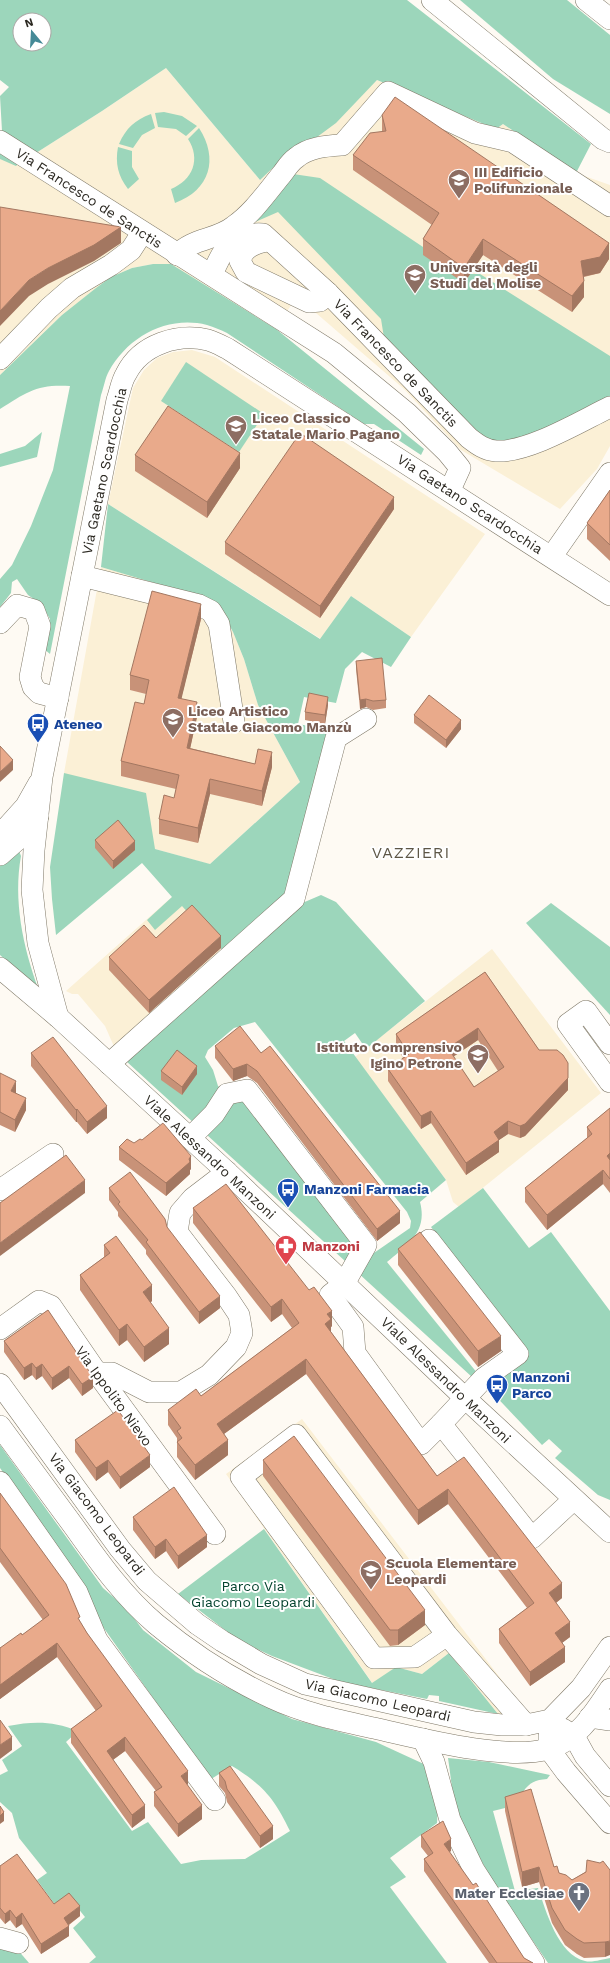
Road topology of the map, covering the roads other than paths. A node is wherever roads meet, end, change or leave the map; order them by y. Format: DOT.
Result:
graph roads {
  1 [pos="432,0"];
  2 [pos="586,0"];
  3 [pos="610,19"];
  4 [pos="606,141"];
  5 [pos="0,142"];
  6 [pos="610,206"];
  7 [pos="99,228"];
  8 [pos="142,233"];
  9 [pos="271,241"];
  10 [pos="177,255"];
  11 [pos="212,275"];
  12 [pos="328,293"];
  13 [pos="0,359"];
  14 [pos="610,407"];
  15 [pos="610,473"];
  16 [pos="450,490"];
  17 [pos="552,556"];
  18 [pos="82,576"];
  19 [pos="610,595"];
  20 [pos="0,623"];
  21 [pos="58,698"];
  22 [pos="366,719"];
  23 [pos="234,722"];
  24 [pos="42,777"];
  25 [pos="38,816"];
  26 [pos="5,834"];
  27 [pos="0,855"];
  28 [pos="0,968"];
  29 [pos="58,1017"];
  30 [pos="610,1044"];
  31 [pos="109,1064"];
  32 [pos="610,1082"];
  33 [pos="190,1138"];
  34 [pos="53,1154"];
  35 [pos="227,1172"];
  36 [pos="0,1190"];
  37 [pos="429,1240"];
  38 [pos="344,1284"];
  39 [pos="0,1329"];
  40 [pos="97,1373"];
  41 [pos="0,1384"];
  42 [pos="465,1398"];
  43 [pos="441,1424"];
  44 [pos="0,1426"];
  45 [pos="0,1482"];
  46 [pos="573,1500"];
  47 [pos="610,1513"];
  48 [pos="610,1532"];
  49 [pos="215,1534"];
  50 [pos="120,1550"];
  51 [pos="101,1564"];
  52 [pos="447,1635"];
  53 [pos="610,1647"];
  54 [pos="610,1689"];
  55 [pos="335,1691"];
  56 [pos="328,1718"];
  57 [pos="600,1719"];
  58 [pos="550,1720"];
  59 [pos="474,1722"];
  60 [pos="526,1725"];
  61 [pos="574,1736"];
  62 [pos="423,1739"];
  63 [pos="470,1747"];
  64 [pos="549,1749"];
  65 [pos="609,1785"];
  66 [pos="588,1798"];
  67 [pos="215,1800"];
  68 [pos="610,1823"];
  69 [pos="534,1963"];
  1 -- 4 [label="street"];
  2 -- 3 [label="street"];
  5 -- 8 [label="street, Via Francesco de Sanctis"];
  6 -- 10 [label="street, Via Francesco de Sanctis"];
  7 -- 8 [label="street"];
  8 -- 10 [label="street, Via Francesco de Sanctis"];
  8 -- 13 [label="street"];
  9 -- 11 [label="street, Via Francesco de Sanctis"];
  9 -- 12 [label="street, Via Francesco de Sanctis"];
  9 -- 12 [label="street"];
  10 -- 11 [label="street, Via Francesco de Sanctis"];
  11 -- 16 [label="street, Via Francesco de Sanctis"];
  12 -- 14 [label="street, Via Francesco de Sanctis"];
  15 -- 17 [label="street, Via Gaetano Scardocchia"];
  16 -- 17 [label="street, Via Gaetano Scardocchia"];
  16 -- 18 [label="street, Via Gaetano Scardocchia"];
  17 -- 19 [label="street, Via Gaetano Scardocchia"];
  18 -- 21 [label="street, Via Gaetano Scardocchia"];
  18 -- 23 [label="street"];
  20 -- 21 [label="street"];
  21 -- 24 [label="street, Via Gaetano Scardocchia"];
  22 -- 31 [label="street"];
  24 -- 25 [label="street, Via Gaetano Scardocchia"];
  24 -- 26 [label="street, Via Gaetano Scardocchia"];
  25 -- 26 [label="street, Via Gaetano Scardocchia"];
  25 -- 29 [label="street, Via Gaetano Scardocchia"];
  26 -- 27 [label="street, Via Gaetano Scardocchia"];
  28 -- 29 [label="street, Viale Alessandro Manzoni"];
  29 -- 31 [label="street, Viale Alessandro Manzoni"];
  30 -- 32 [label="street"];
  31 -- 33 [label="street, Viale Alessandro Manzoni"];
  33 -- 35 [label="street, Viale Alessandro Manzoni"];
  33 -- 38 [label="street"];
  34 -- 36 [label="street"];
  35 -- 38 [label="street, Viale Alessandro Manzoni"];
  35 -- 40 [label="street"];
  37 -- 42 [label="street"];
  38 -- 42 [label="street, Viale Alessandro Manzoni"];
  38 -- 43 [label="street"];
  39 -- 40 [label="street, Via Ippolito Nievo"];
  40 -- 49 [label="street, Via Ippolito Nievo"];
  41 -- 50 [label="street, Via Giacomo Leopardi"];
  42 -- 43 [label="street"];
  42 -- 46 [label="street, Viale Alessandro Manzoni"];
  43 -- 46 [label="street"];
  44 -- 51 [label="street, Via Giacomo Leopardi"];
  45 -- 67 [label="street"];
  46 -- 47 [label="street, Viale Alessandro Manzoni"];
  46 -- 48 [label="street, Viale Alessandro Manzoni"];
  50 -- 51 [label="street"];
  50 -- 55 [label="street, Via Giacomo Leopardi"];
  51 -- 56 [label="street, Via Giacomo Leopardi"];
  52 -- 52 [label="street"];
  52 -- 60 [label="street"];
  53 -- 58 [label="street"];
  54 -- 57 [label="street, Via Giacomo Leopardi"];
  55 -- 56 [label="street"];
  55 -- 59 [label="street, Via Giacomo Leopardi"];
  56 -- 62 [label="street, Via Giacomo Leopardi"];
  57 -- 61 [label="street, Via Giacomo Leopardi"];
  58 -- 60 [label="street, Via Giacomo Leopardi"];
  58 -- 61 [label="street"];
  58 -- 64 [label="street"];
  59 -- 60 [label="street, Via Giacomo Leopardi"];
  59 -- 63 [label="street"];
  61 -- 64 [label="street, Via Giacomo Leopardi"];
  61 -- 65 [label="street"];
  62 -- 63 [label="street, Via Giacomo Leopardi"];
  62 -- 69 [label="street"];
  63 -- 64 [label="street, Via Giacomo Leopardi"];
  64 -- 66 [label="street"];
  65 -- 66 [label="street"];
  66 -- 68 [label="street"];
}
